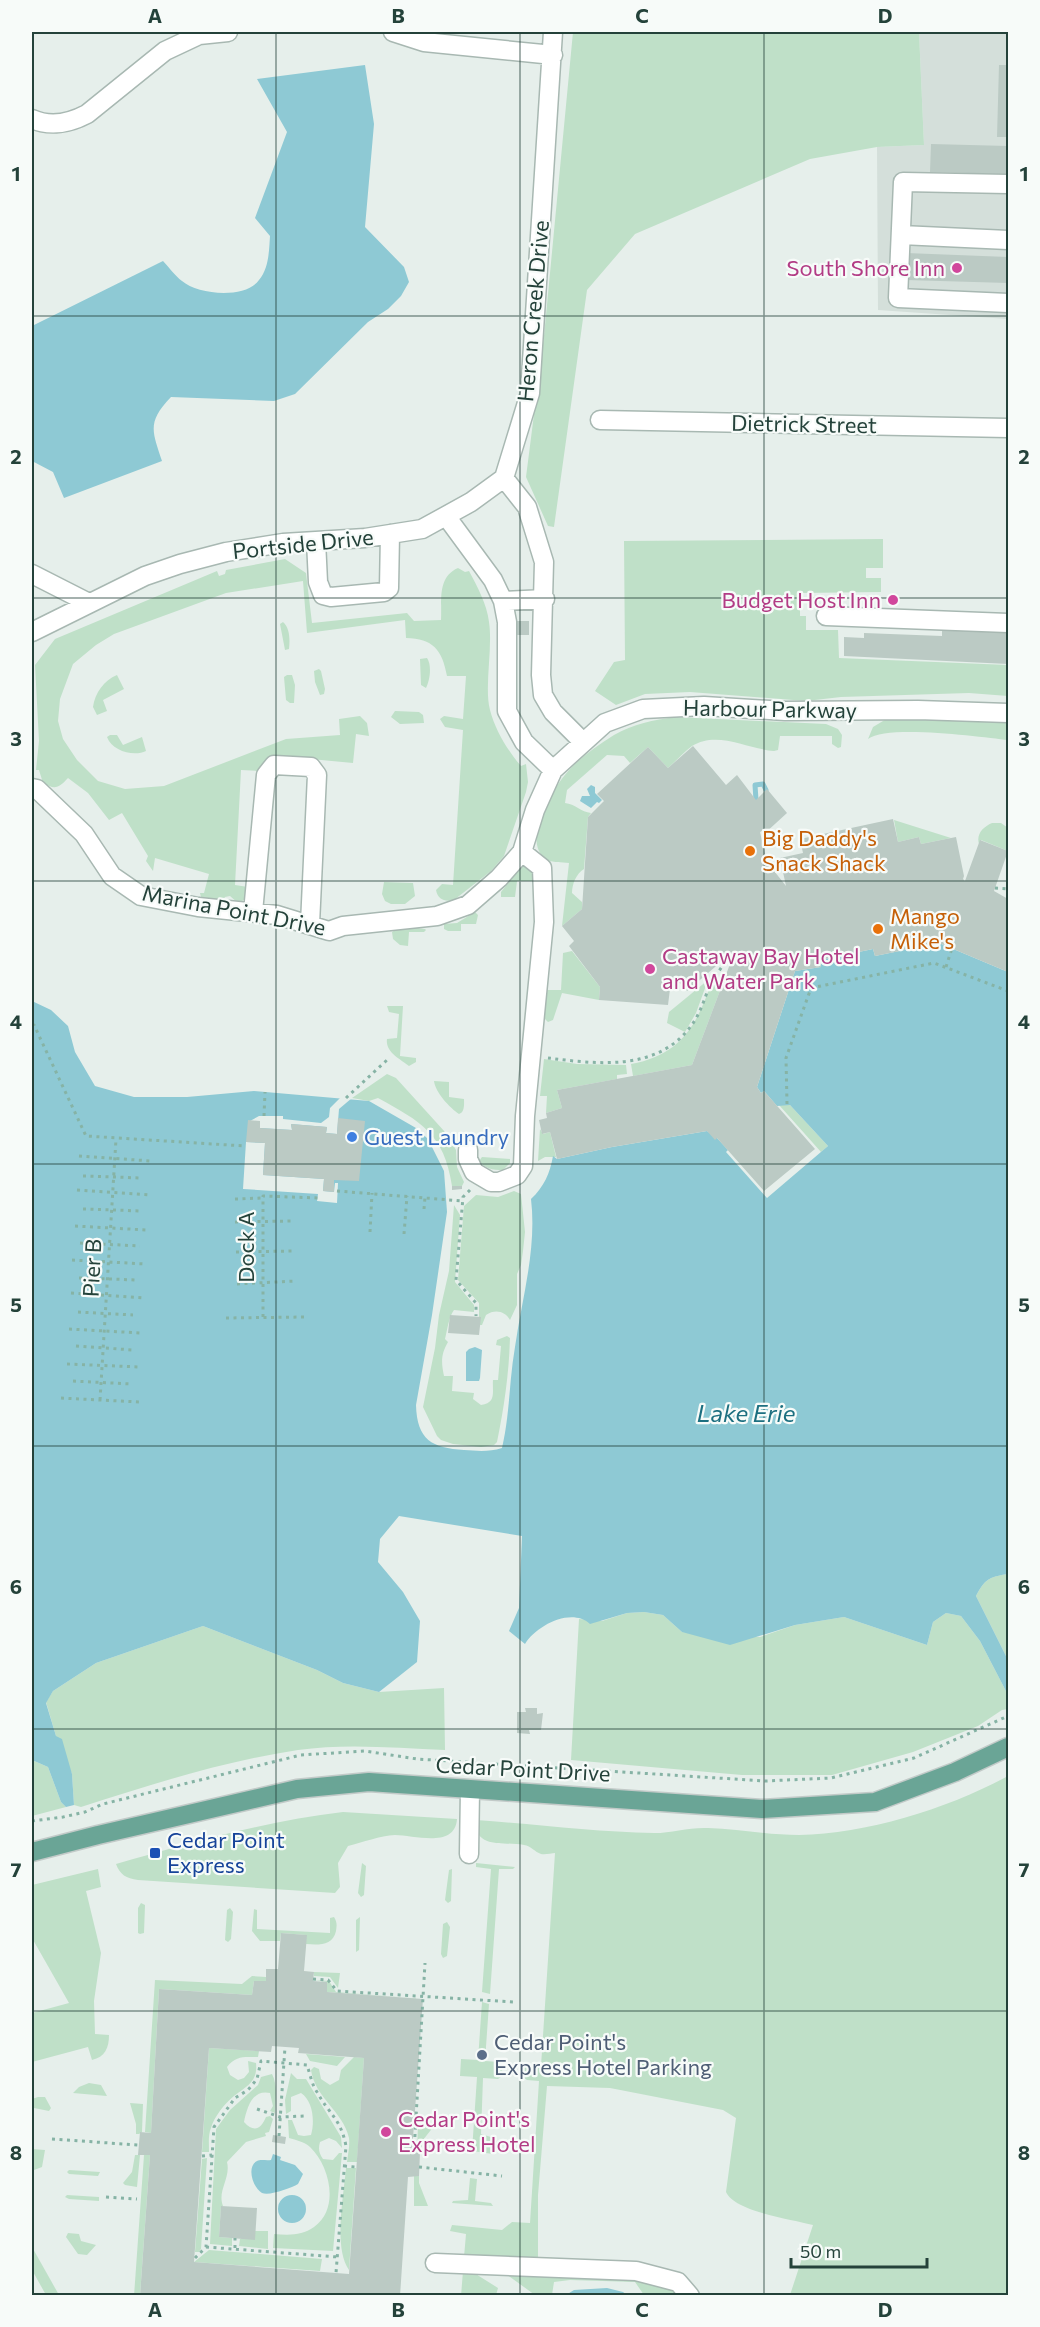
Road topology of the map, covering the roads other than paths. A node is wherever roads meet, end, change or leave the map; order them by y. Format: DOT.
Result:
graph roads {
  1 [pos="228,32"];
  2 [pos="393,32"];
  3 [pos="553,32"];
  4 [pos="552,55"];
  5 [pos="33,124"];
  6 [pos="1008,184"];
  7 [pos="901,236"];
  8 [pos="1008,240"];
  9 [pos="1008,303"];
  10 [pos="600,420"];
  11 [pos="1008,428"];
  12 [pos="504,478"];
  13 [pos="446,516"];
  14 [pos="390,534"];
  15 [pos="316,541"];
  16 [pos="32,574"];
  17 [pos="545,599"];
  18 [pos="502,601"];
  19 [pos="89,603"];
  20 [pos="826,616"];
  21 [pos="1008,623"];
  22 [pos="32,632"];
  23 [pos="1008,713"];
  24 [pos="582,741"];
  25 [pos="553,770"];
  26 [pos="34,788"];
  27 [pos="522,852"];
  28 [pos="253,912"];
  29 [pos="310,924"];
  30 [pos="468,1150"];
  31 [pos="1008,1747"];
  32 [pos="470,1790"];
  33 [pos="32,1852"];
  34 [pos="469,1854"];
  35 [pos="435,2263"];
  36 [pos="690,2295"];
  1 -- 5 [label="street"];
  2 -- 4 [label="street"];
  3 -- 4 [label="street, Heron Creek Drive"];
  4 -- 12 [label="street, Heron Creek Drive"];
  6 -- 7 [label="street"];
  7 -- 8 [label="street"];
  7 -- 9 [label="street"];
  10 -- 11 [label="street, Dietrick Street"];
  12 -- 13 [label="street, Portside Drive"];
  12 -- 17 [label="street"];
  13 -- 14 [label="street, Portside Drive"];
  13 -- 18 [label="street"];
  14 -- 15 [label="street, Portside Drive"];
  14 -- 15 [label="street"];
  15 -- 19 [label="street, Portside Drive"];
  16 -- 19 [label="street"];
  17 -- 18 [label="street"];
  17 -- 24 [label="street"];
  18 -- 25 [label="street"];
  19 -- 22 [label="street, Portside Drive"];
  20 -- 21 [label="street"];
  23 -- 24 [label="street, Harbour Parkway"];
  24 -- 25 [label="street, Harbour Parkway"];
  25 -- 27 [label="street, Marina Point Drive"];
  26 -- 28 [label="street, Marina Point Drive"];
  27 -- 29 [label="street, Marina Point Drive"];
  27 -- 30 [label="street"];
  28 -- 29 [label="street, Marina Point Drive"];
  28 -- 29 [label="street"];
  31 -- 32 [label="main road, Cedar Point Drive"];
  32 -- 33 [label="main road, Cedar Point Drive"];
  32 -- 34 [label="street"];
  35 -- 36 [label="street"];
}
